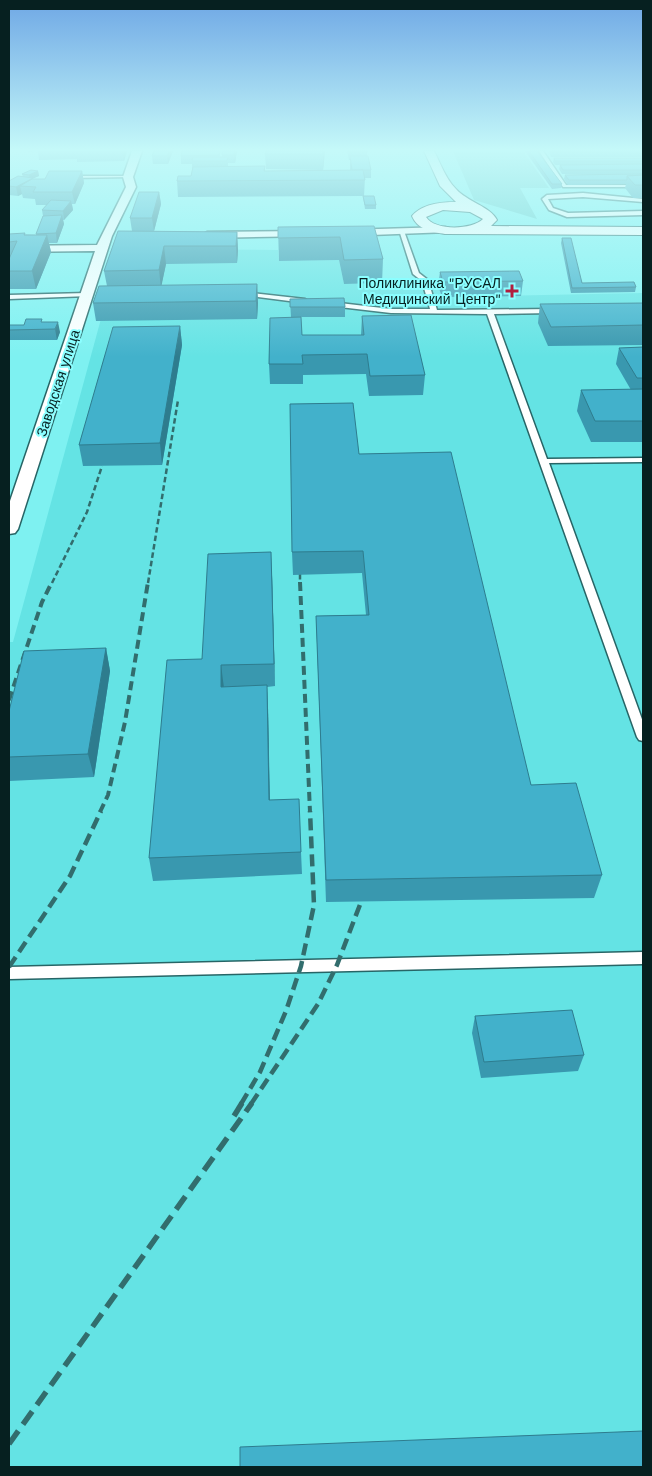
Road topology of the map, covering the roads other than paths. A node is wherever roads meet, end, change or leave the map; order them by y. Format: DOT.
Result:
graph roads {
  1 [pos="115,220"];
  2 [pos="409,220"];
  3 [pos="421,220"];
  4 [pos="489,220"];
  5 [pos="510,220"];
  6 [pos="444,230"];
  7 [pos="471,230"];
  8 [pos="643,231"];
  9 [pos="401,232"];
  10 [pos="565,232"];
  11 [pos="367,233"];
  12 [pos="192,235"];
  13 [pos="122,236"];
  14 [pos="104,242"];
  15 [pos="9,249"];
  16 [pos="87,295"];
  17 [pos="252,295"];
  18 [pos="9,297"];
  19 [pos="317,302"];
  20 [pos="326,304"];
  21 [pos="557,310"];
  22 [pos="434,311"];
  23 [pos="490,312"];
  24 [pos="643,460"];
  25 [pos="544,461"];
  26 [pos="9,529"];
  27 [pos="643,737"];
  28 [pos="643,958"];
  29 [pos="9,973"];
  1 -- 14 [label="street, Заводская улица"];
  2 -- 11 [label="street"];
  3 -- 6 [label="main road"];
  4 -- 7 [label="main road"];
  5 -- 10 [label="main road"];
  6 -- 7 [label="main road"];
  6 -- 9 [label="street"];
  7 -- 10 [label="main road"];
  8 -- 10 [label="main road"];
  9 -- 11 [label="street"];
  9 -- 22 [label="lane"];
  11 -- 12 [label="street"];
  13 -- 14 [label="street"];
  14 -- 15 [label="street"];
  14 -- 16 [label="street, Заводская улица"];
  16 -- 18 [label="lane"];
  16 -- 26 [label="street, Заводская улица"];
  17 -- 19 [label="lane"];
  20 -- 22 [label="lane"];
  21 -- 23 [label="lane"];
  22 -- 23 [label="lane"];
  23 -- 25 [label="lane"];
  24 -- 25 [label="lane"];
  25 -- 27 [label="lane"];
  28 -- 29 [label="lane"];
}
